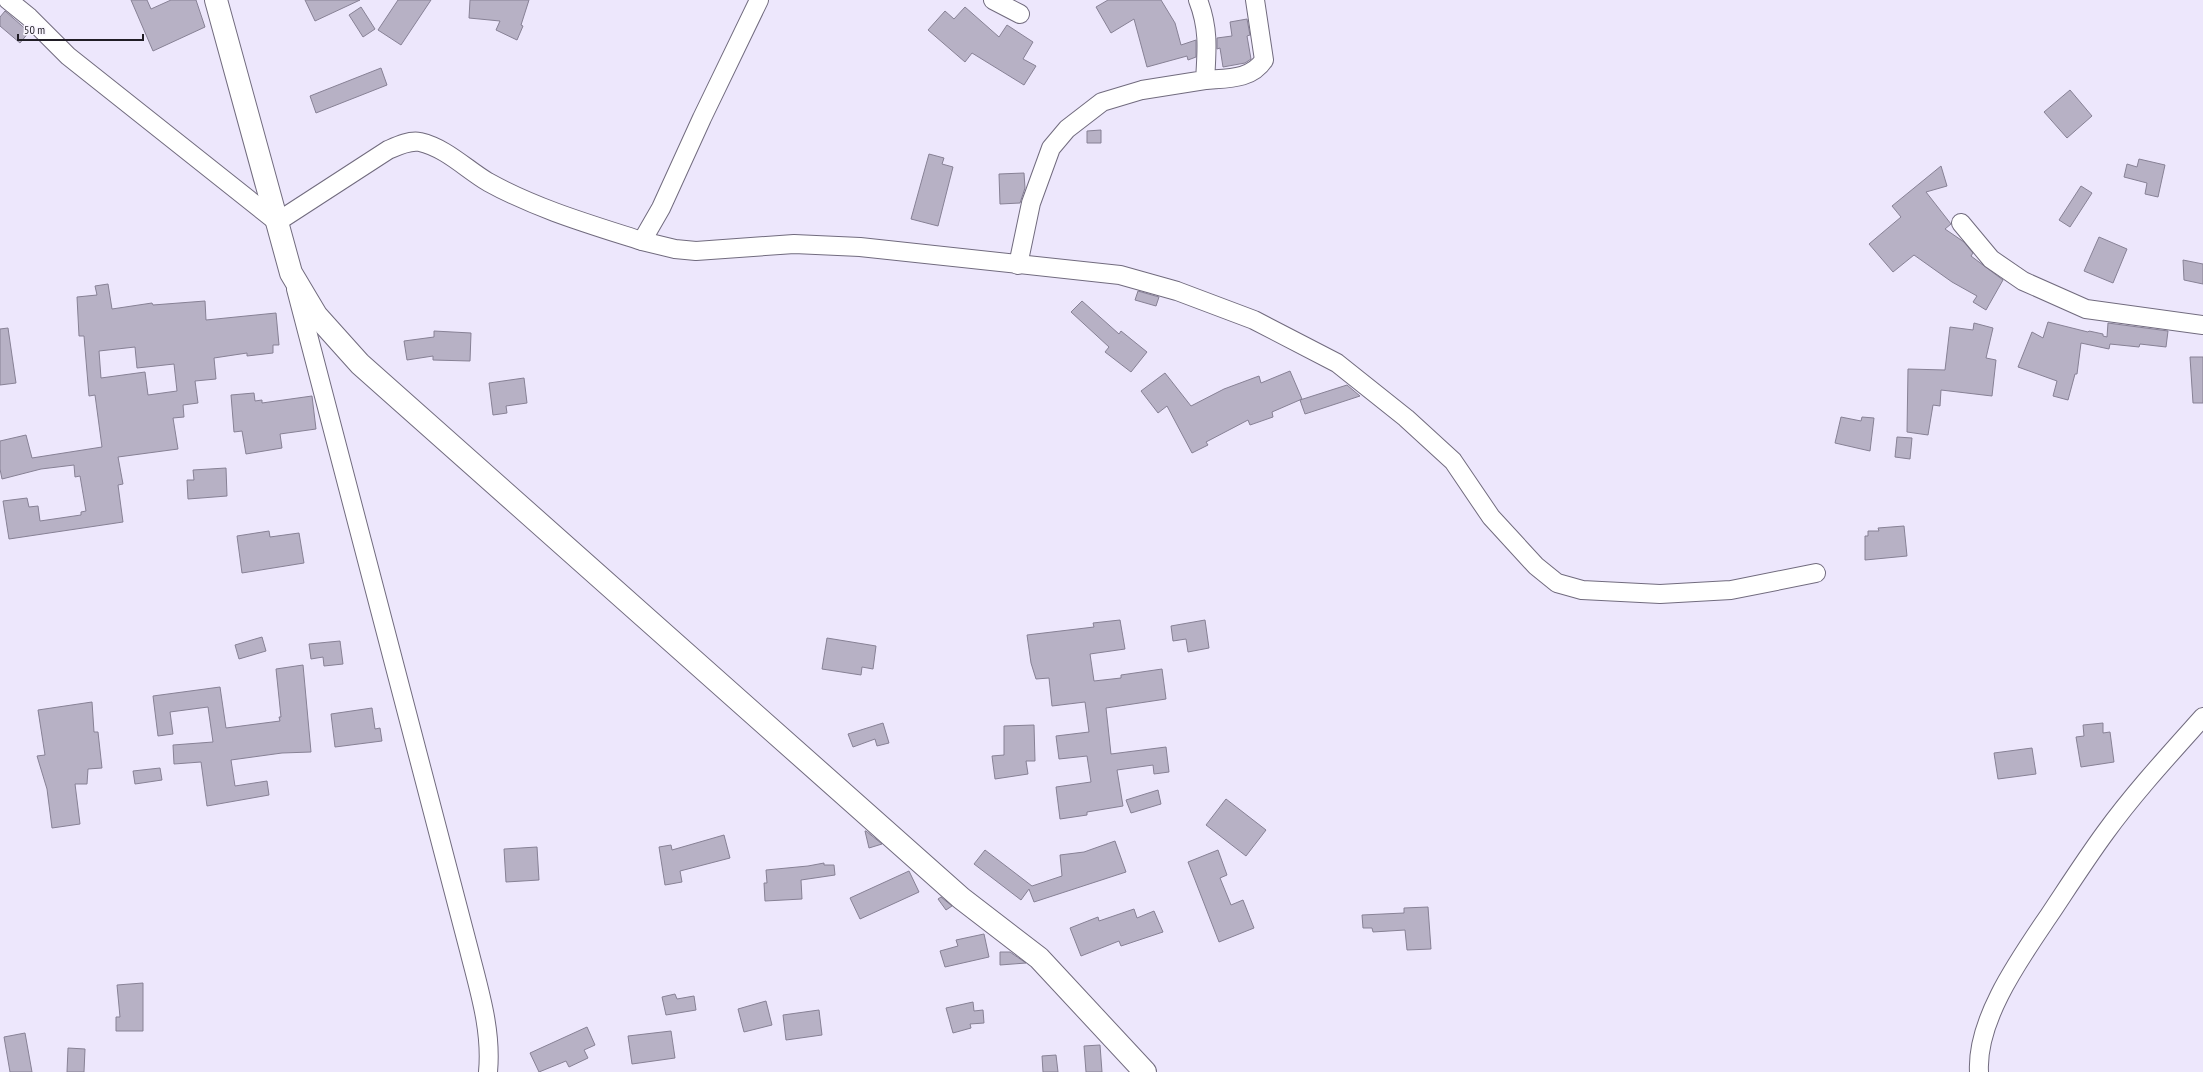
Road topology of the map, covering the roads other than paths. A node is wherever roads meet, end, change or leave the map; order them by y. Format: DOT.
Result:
graph roads {
  1 [pos="8,0"];
  2 [pos="216,0"];
  3 [pos="759,0"];
  4 [pos="993,0"];
  5 [pos="1198,0"];
  6 [pos="1256,0"];
  7 [pos="1020,14"];
  8 [pos="1205,80"];
  9 [pos="277,222"];
  10 [pos="1961,223"];
  11 [pos="642,241"];
  12 [pos="1018,265"];
  13 [pos="291,273"];
  14 [pos="2203,324"];
  15 [pos="1816,574"];
  16 [pos="2203,717"];
  17 [pos="488,1072"];
  18 [pos="1145,1072"];
  19 [pos="1979,1072"];
  1 -- 9 [label="street"];
  2 -- 9 [label="street"];
  3 -- 11 [label="street"];
  4 -- 7 [label="street"];
  5 -- 8 [label="street"];
  6 -- 8 [label="street"];
  8 -- 12 [label="street"];
  9 -- 11 [label="street"];
  9 -- 13 [label="street"];
  10 -- 14 [label="street"];
  11 -- 12 [label="street"];
  12 -- 15 [label="street"];
  13 -- 17 [label="street"];
  13 -- 18 [label="street"];
  16 -- 19 [label="street"];
}
